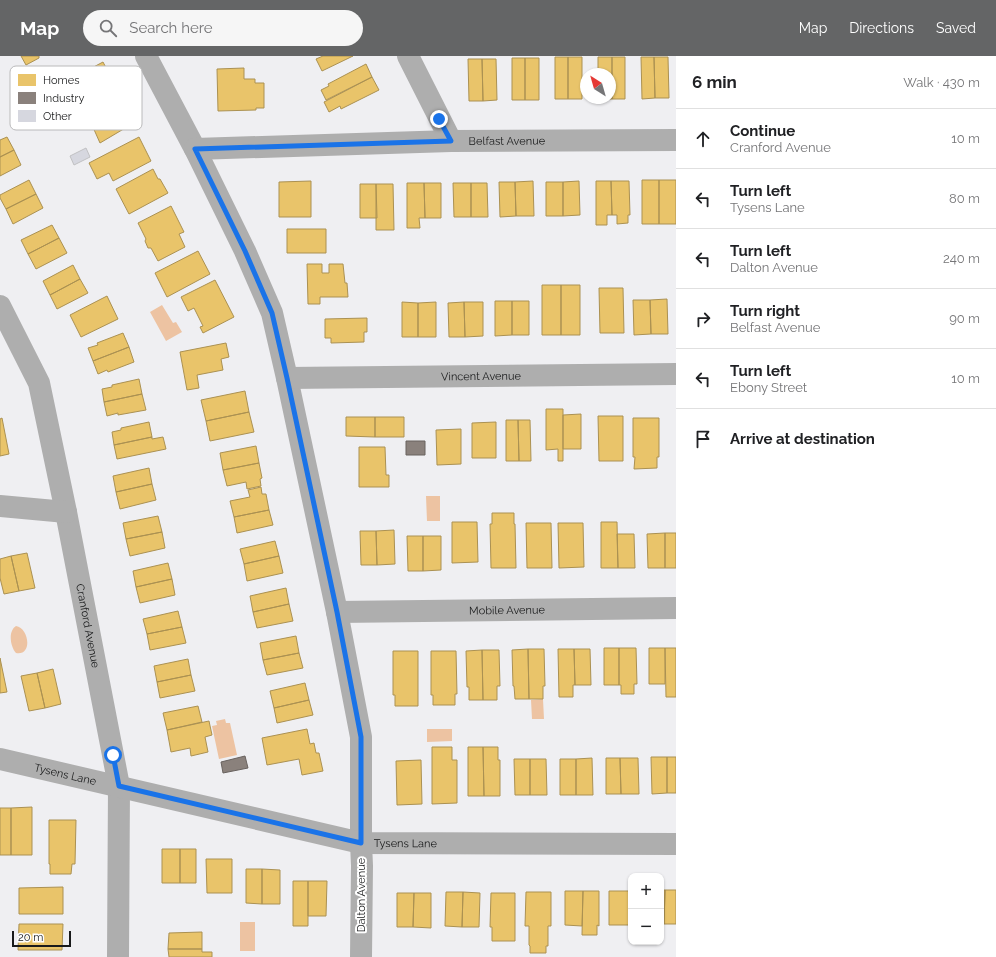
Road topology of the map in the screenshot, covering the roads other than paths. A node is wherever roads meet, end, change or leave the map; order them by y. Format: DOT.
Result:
graph roads {
  1 [pos="146,56"];
  2 [pos="408,56"];
  3 [pos="676,140"];
  4 [pos="451,141"];
  5 [pos="195,149"];
  6 [pos="0,306"];
  7 [pos="676,374"];
  8 [pos="287,378"];
  9 [pos="0,506"];
  10 [pos="66,512"];
  11 [pos="676,608"];
  12 [pos="337,612"];
  13 [pos="0,759"];
  14 [pos="119,786"];
  15 [pos="361,843"];
  16 [pos="676,844"];
  17 [pos="118,957"];
  18 [pos="361,957"];
  1 -- 5 [label="street, Dalton Avenue"];
  2 -- 4 [label="street"];
  3 -- 4 [label="street, Belfast Avenue"];
  4 -- 5 [label="street, Belfast Avenue"];
  5 -- 8 [label="street, Dalton Avenue"];
  6 -- 10 [label="street, Cranford Avenue"];
  7 -- 8 [label="street, Vincent Avenue"];
  8 -- 12 [label="street, Dalton Avenue"];
  9 -- 10 [label="street"];
  10 -- 14 [label="street, Cranford Avenue"];
  11 -- 12 [label="street, Mobile Avenue"];
  12 -- 15 [label="street, Dalton Avenue"];
  13 -- 14 [label="street, Tysens Lane"];
  14 -- 15 [label="street, Tysens Lane"];
  14 -- 17 [label="street, Cranford Avenue"];
  15 -- 16 [label="street, Tysens Lane"];
  15 -- 18 [label="street, Dalton Avenue"];
}
